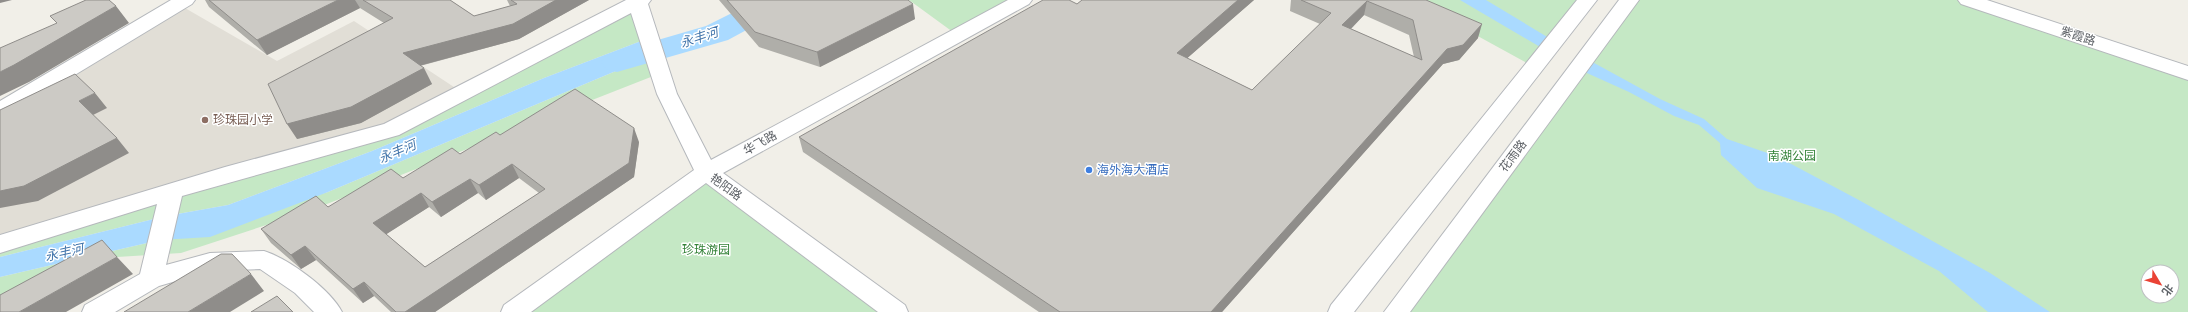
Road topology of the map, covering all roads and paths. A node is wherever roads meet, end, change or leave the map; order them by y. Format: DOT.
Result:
graph roads {
  1 [pos="185,0"];
  2 [pos="1022,0"];
  3 [pos="1587,0"];
  4 [pos="1629,0"];
  5 [pos="1968,0"];
  6 [pos="639,1"];
  7 [pos="2188,73"];
  8 [pos="0,111"];
  9 [pos="706,172"];
  10 [pos="172,191"];
  11 [pos="0,244"];
  12 [pos="151,279"];
  13 [pos="94,312"];
  14 [pos="330,312"];
  15 [pos="514,312"];
  16 [pos="896,312"];
  17 [pos="1340,312"];
  18 [pos="1396,312"];
  1 -- 8 [label="street"];
  2 -- 9 [label="street, 华飞路"];
  3 -- 17 [label="street"];
  4 -- 18 [label="street, 花雨路"];
  5 -- 7 [label="street, 紫霞路"];
  6 -- 9 [label="street, 艳阳路"];
  6 -- 10 [label="street"];
  9 -- 15 [label="street, 华飞路"];
  9 -- 16 [label="street, 艳阳路"];
  10 -- 11 [label="street"];
  10 -- 12 [label="street"];
  12 -- 13 [label="street"];
  12 -- 14 [label="street"];
}
